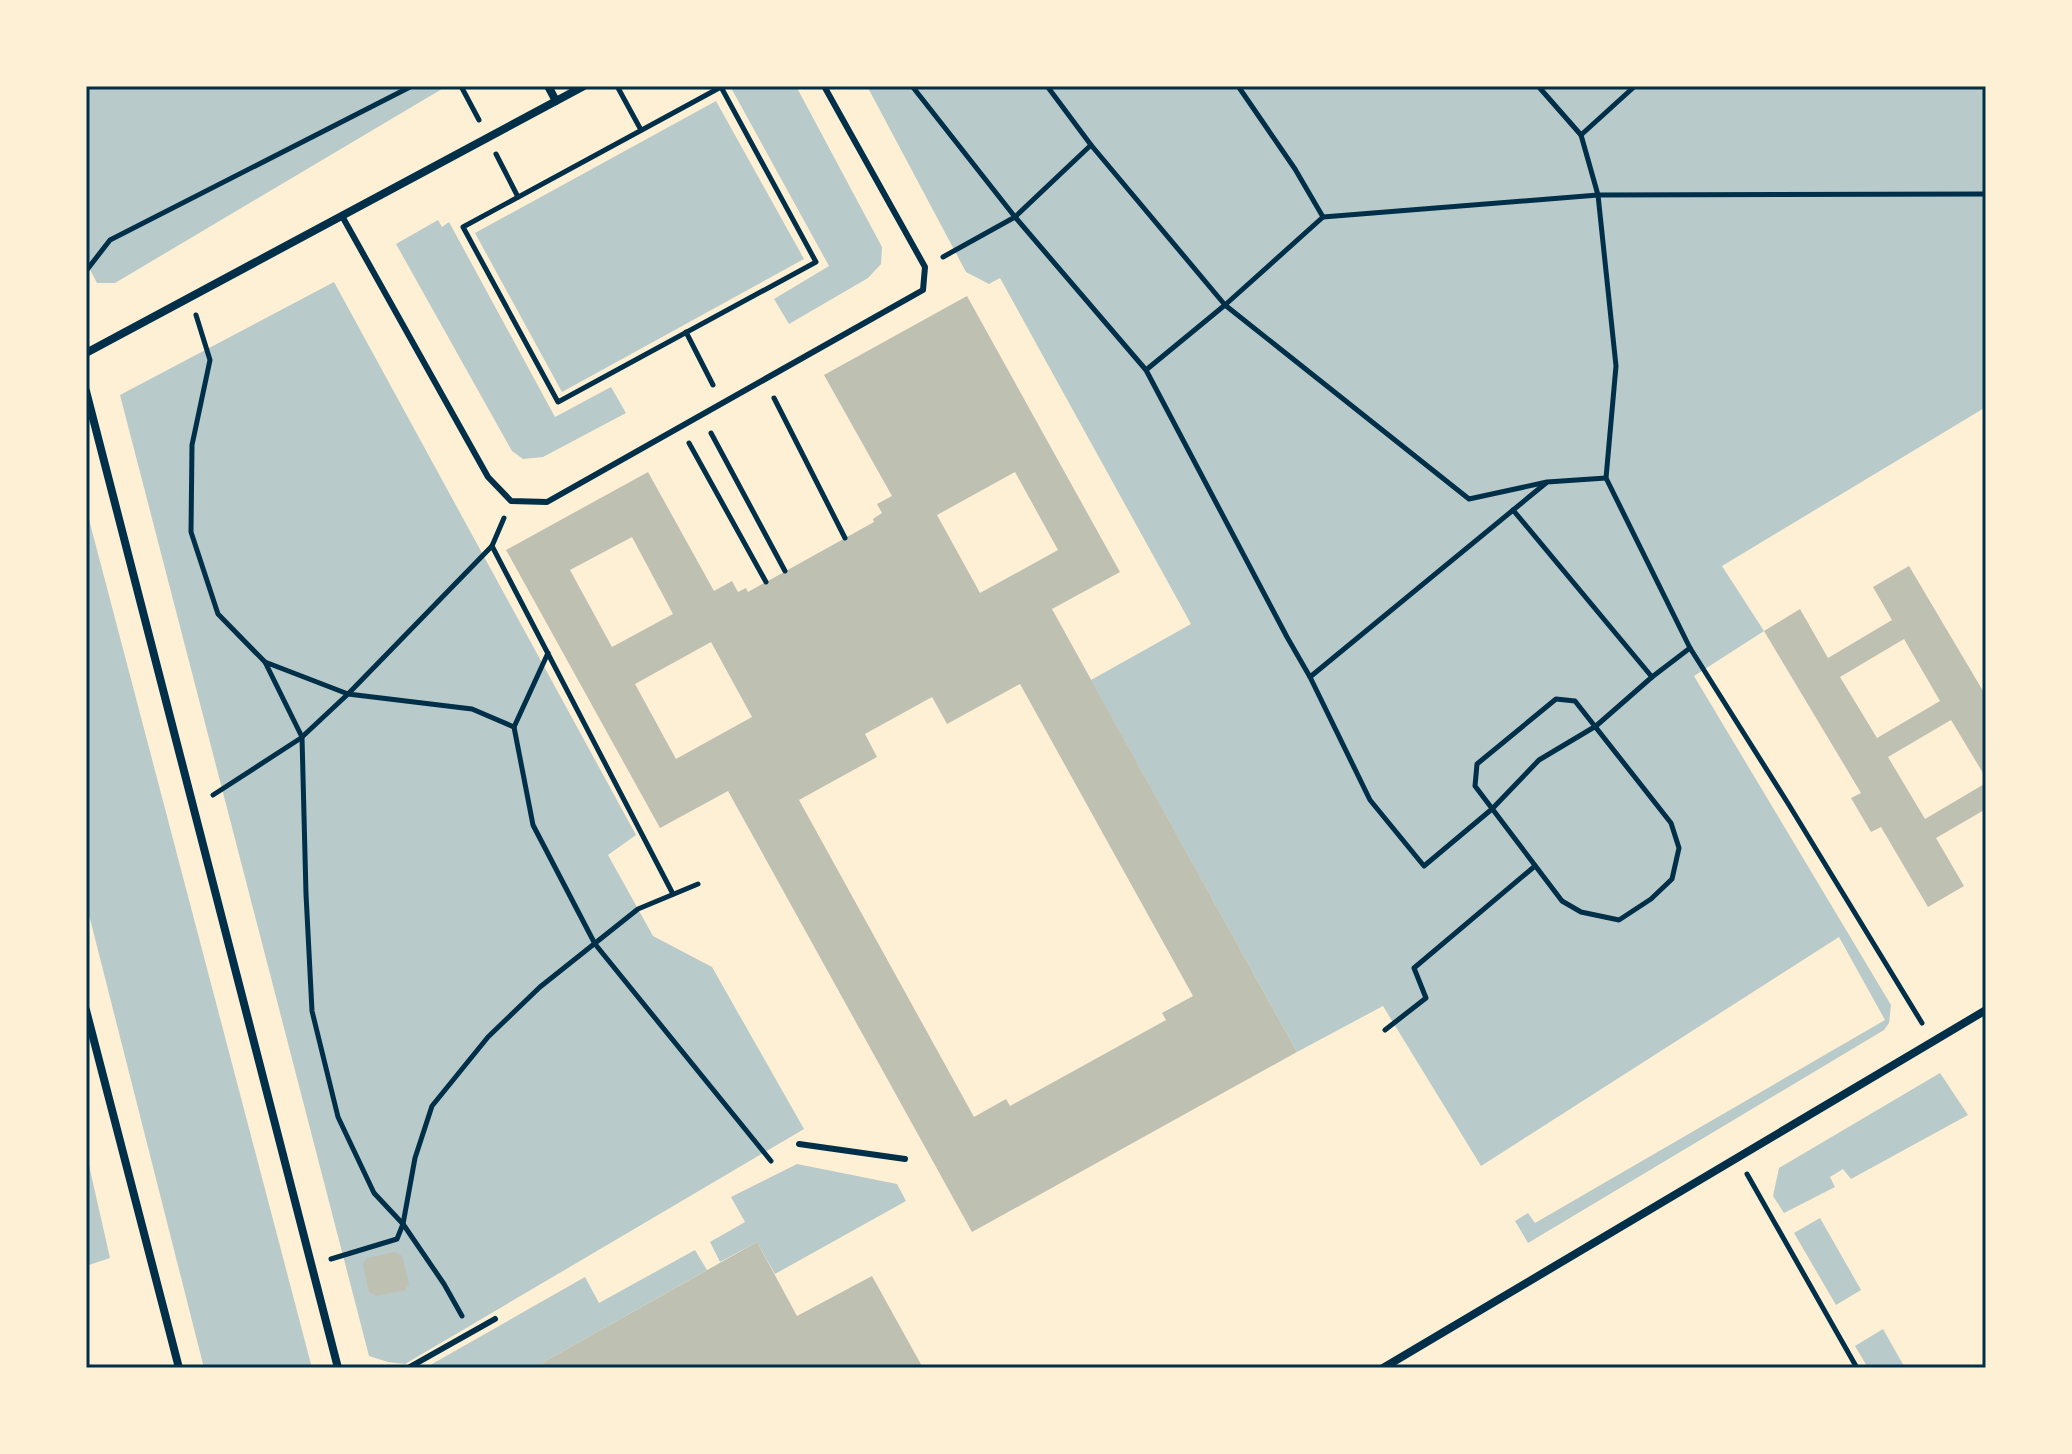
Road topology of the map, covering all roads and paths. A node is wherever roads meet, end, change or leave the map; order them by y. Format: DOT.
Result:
graph roads {
  1 [pos="412,86"];
  2 [pos="548,86"];
  3 [pos="584,86"];
  4 [pos="617,86"];
  5 [pos="824,86"];
  6 [pos="912,86"];
  7 [pos="1047,86"];
  8 [pos="1238,86"];
  9 [pos="1538,86"];
  10 [pos="1635,86"];
  11 [pos="461,87"];
  12 [pos="556,101"];
  13 [pos="641,130"];
  14 [pos="1581,135"];
  15 [pos="489,137"];
  16 [pos="1091,145"];
  17 [pos="1986,194"];
  18 [pos="1598,195"];
  19 [pos="518,197"];
  20 [pos="342,216"];
  21 [pos="1015,217"];
  22 [pos="1323,217"];
  23 [pos="925,267"];
  24 [pos="86,271"];
  25 [pos="190,297"];
  26 [pos="1225,305"];
  27 [pos="686,332"];
  28 [pos="86,353"];
  29 [pos="706,370"];
  30 [pos="1146,370"];
  31 [pos="764,379"];
  32 [pos="86,391"];
  33 [pos="701,415"];
  34 [pos="680,426"];
  35 [pos="1606,478"];
  36 [pos="1547,482"];
  37 [pos="511,501"];
  38 [pos="1513,510"];
  39 [pos="845,538"];
  40 [pos="492,546"];
  41 [pos="785,571"];
  42 [pos="766,582"];
  43 [pos="1690,648"];
  44 [pos="548,653"];
  45 [pos="265,662"];
  46 [pos="1310,677"];
  47 [pos="1652,677"];
  48 [pos="348,694"];
  49 [pos="1596,726"];
  50 [pos="514,727"];
  51 [pos="302,737"];
  52 [pos="193,808"];
  53 [pos="1492,809"];
  54 [pos="1535,866"];
  55 [pos="698,884"];
  56 [pos="673,894"];
  57 [pos="595,944"];
  58 [pos="86,1010"];
  59 [pos="1986,1010"];
  60 [pos="1385,1030"];
  61 [pos="1932,1042"];
  62 [pos="799,1144"];
  63 [pos="1738,1157"];
  64 [pos="905,1159"];
  65 [pos="771,1161"];
  66 [pos="403,1224"];
  67 [pos="311,1265"];
  68 [pos="495,1319"];
  69 [pos="472,1332"];
  70 [pos="179,1368"];
  71 [pos="338,1368"];
  72 [pos="408,1368"];
  73 [pos="1383,1368"];
  74 [pos="1857,1368"];
  1 -- 24 [label="path"];
  2 -- 12 [label="street"];
  3 -- 12 [label="street"];
  4 -- 13 [label="path"];
  5 -- 23 [label="lane"];
  6 -- 21 [label="path"];
  7 -- 16 [label="path"];
  8 -- 22 [label="path"];
  9 -- 14 [label="path"];
  10 -- 14 [label="path"];
  11 -- 15 [label="path"];
  12 -- 15 [label="street"];
  13 -- 19 [label="path"];
  13 -- 27 [label="path"];
  14 -- 18 [label="path"];
  15 -- 19 [label="path"];
  15 -- 20 [label="street"];
  16 -- 21 [label="path"];
  16 -- 26 [label="path"];
  17 -- 18 [label="path"];
  18 -- 22 [label="path"];
  18 -- 35 [label="path"];
  19 -- 27 [label="path"];
  20 -- 25 [label="street"];
  20 -- 37 [label="lane"];
  21 -- 23 [label="path"];
  21 -- 30 [label="path"];
  22 -- 26 [label="path"];
  23 -- 31 [label="lane"];
  25 -- 28 [label="street"];
  25 -- 45 [label="path"];
  26 -- 30 [label="path"];
  26 -- 36 [label="path"];
  27 -- 29 [label="path"];
  30 -- 46 [label="path"];
  31 -- 33 [label="lane"];
  31 -- 39 [label="path"];
  32 -- 52 [label="street"];
  33 -- 34 [label="lane"];
  33 -- 41 [label="path"];
  34 -- 37 [label="lane"];
  34 -- 42 [label="path"];
  35 -- 36 [label="path"];
  35 -- 43 [label="path"];
  36 -- 38 [label="path"];
  37 -- 40 [label="path"];
  38 -- 46 [label="path"];
  38 -- 47 [label="path"];
  40 -- 44 [label="path"];
  40 -- 48 [label="path"];
  43 -- 47 [label="path"];
  43 -- 61 [label="path"];
  44 -- 50 [label="path"];
  44 -- 56 [label="path"];
  45 -- 48 [label="path"];
  45 -- 51 [label="path"];
  46 -- 53 [label="path"];
  47 -- 49 [label="path"];
  48 -- 50 [label="path"];
  48 -- 51 [label="path"];
  49 -- 53 [label="path"];
  49 -- 53 [label="path"];
  49 -- 54 [label="path"];
  50 -- 57 [label="path"];
  51 -- 52 [label="path"];
  51 -- 66 [label="path"];
  52 -- 67 [label="street"];
  53 -- 54 [label="path"];
  54 -- 60 [label="path"];
  55 -- 56 [label="path"];
  56 -- 57 [label="path"];
  57 -- 65 [label="path"];
  57 -- 66 [label="path"];
  58 -- 70 [label="street"];
  59 -- 61 [label="street"];
  61 -- 63 [label="street"];
  62 -- 64 [label="lane"];
  63 -- 73 [label="street"];
  63 -- 74 [label="path"];
  66 -- 67 [label="path"];
  66 -- 69 [label="path"];
  67 -- 71 [label="street"];
  68 -- 69 [label="lane"];
  69 -- 72 [label="lane"];
}
